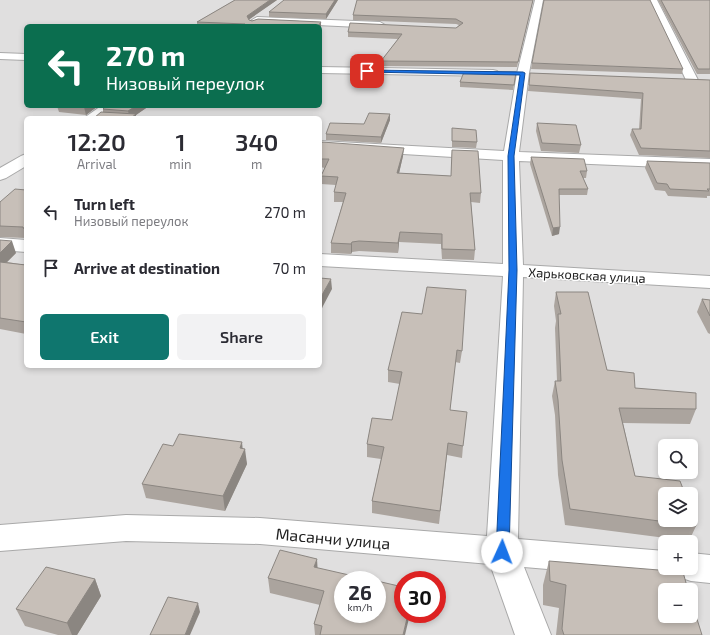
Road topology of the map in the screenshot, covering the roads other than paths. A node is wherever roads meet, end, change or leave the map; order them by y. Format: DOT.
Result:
graph roads {
  1 [pos="539,0"];
  2 [pos="653,0"];
  3 [pos="268,12"];
  4 [pos="392,25"];
  5 [pos="0,56"];
  6 [pos="24,57"];
  7 [pos="322,70"];
  8 [pos="521,73"];
  9 [pos="676,79"];
  10 [pos="692,80"];
  11 [pos="704,80"];
  12 [pos="107,108"];
  13 [pos="94,116"];
  14 [pos="322,145"];
  15 [pos="511,156"];
  16 [pos="24,159"];
  17 [pos="710,164"];
  18 [pos="0,175"];
  19 [pos="0,244"];
  20 [pos="24,246"];
  21 [pos="322,260"];
  22 [pos="513,270"];
  23 [pos="710,282"];
  24 [pos="0,538"];
  25 [pos="502,552"];
  26 [pos="658,564"];
  27 [pos="698,568"];
  28 [pos="710,569"];
  29 [pos="532,635"];
  1 -- 8 [label="street"];
  2 -- 10 [label="street"];
  3 -- 4 [label="street"];
  5 -- 6 [label="street"];
  7 -- 8 [label="street"];
  8 -- 15 [label="street"];
  9 -- 10 [label="street"];
  10 -- 11 [label="street"];
  12 -- 13 [label="street"];
  14 -- 15 [label="street"];
  15 -- 17 [label="street"];
  15 -- 22 [label="street"];
  16 -- 18 [label="street"];
  19 -- 20 [label="street"];
  21 -- 22 [label="street, Харьковская улица"];
  22 -- 23 [label="street, Харьковская улица"];
  22 -- 25 [label="street"];
  24 -- 25 [label="street, Масанчи улица"];
  25 -- 26 [label="street, Масанчи улица"];
  25 -- 29 [label="street"];
  27 -- 28 [label="street"];
}
